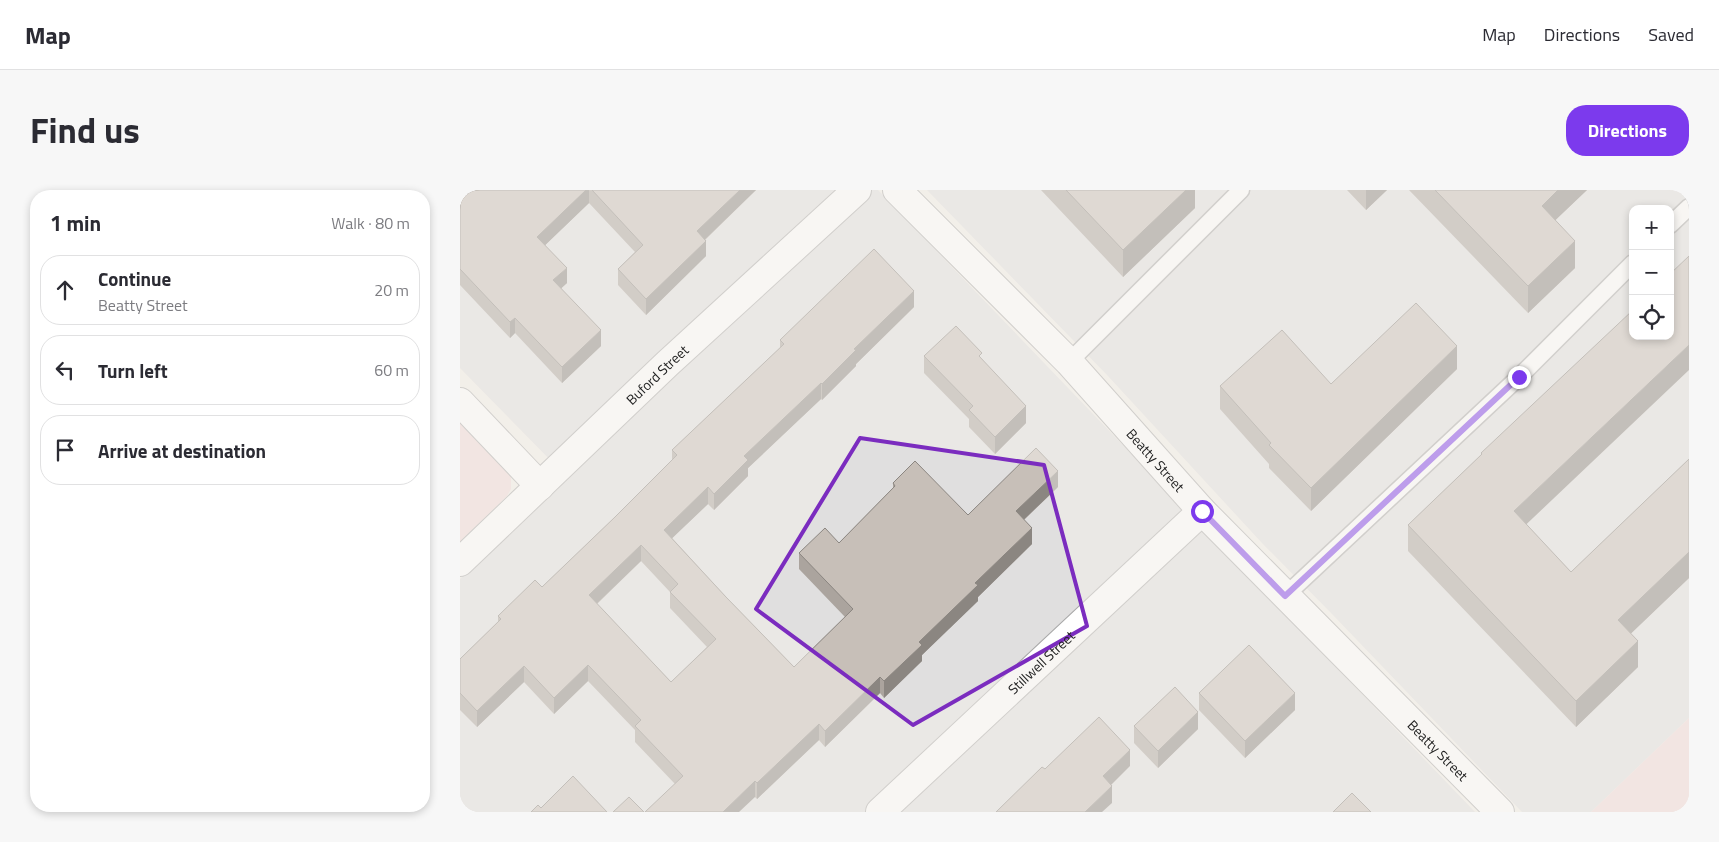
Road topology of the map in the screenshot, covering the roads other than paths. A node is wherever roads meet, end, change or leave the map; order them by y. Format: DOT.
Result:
graph roads {
  1 [pos="857,190"];
  2 [pos="897,190"];
  3 [pos="1241,190"];
  4 [pos="1689,207"];
  5 [pos="1674,221"];
  6 [pos="1629,267"];
  7 [pos="1069,362"];
  8 [pos="460,402"];
  9 [pos="540,486"];
  10 [pos="1202,511"];
  11 [pos="460,562"];
  12 [pos="1285,596"];
  13 [pos="880,812"];
  14 [pos="1500,812"];
  1 -- 9 [label="street, Buford Street"];
  2 -- 7 [label="street, Beatty Street"];
  3 -- 7 [label="lane"];
  4 -- 5 [label="lane"];
  6 -- 12 [label="lane"];
  7 -- 10 [label="street, Beatty Street"];
  8 -- 9 [label="street"];
  9 -- 11 [label="street, Buford Street"];
  10 -- 12 [label="street, Beatty Street"];
  10 -- 13 [label="street, Stillwell Street"];
  12 -- 14 [label="street, Beatty Street"];
}
